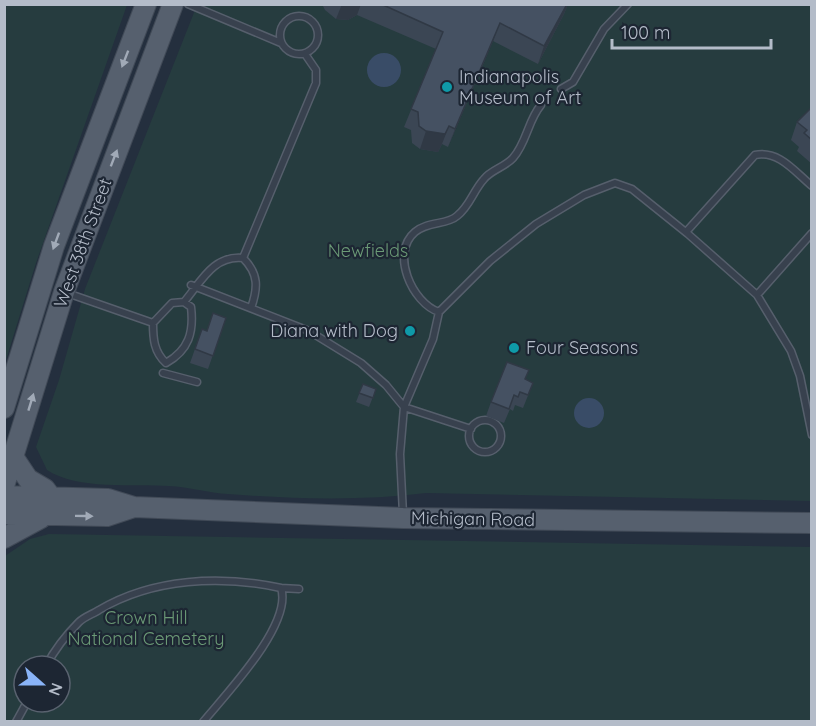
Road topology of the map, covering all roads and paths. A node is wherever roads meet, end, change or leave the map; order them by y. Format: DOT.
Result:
graph roads {
  1 [pos="146,4"];
  2 [pos="173,4"];
  3 [pos="188,4"];
  4 [pos="628,4"];
  5 [pos="281,43"];
  6 [pos="305,54"];
  7 [pos="561,89"];
  8 [pos="541,105"];
  9 [pos="812,186"];
  10 [pos="686,232"];
  11 [pos="812,233"];
  12 [pos="243,258"];
  13 [pos="193,287"];
  14 [pos="64,292"];
  15 [pos="758,295"];
  16 [pos="184,302"];
  17 [pos="251,308"];
  18 [pos="439,312"];
  19 [pos="153,323"];
  20 [pos="163,373"];
  21 [pos="197,382"];
  22 [pos="404,407"];
  23 [pos="4,408"];
  24 [pos="471,429"];
  25 [pos="812,435"];
  26 [pos="14,458"];
  27 [pos="4,486"];
  28 [pos="4,496"];
  29 [pos="48,506"];
  30 [pos="4,514"];
  31 [pos="403,518"];
  32 [pos="812,523"];
  33 [pos="4,538"];
  34 [pos="281,588"];
  35 [pos="299,589"];
  36 [pos="55,654"];
  37 [pos="203,722"];
  1 -- 23 [label="main road, West 38th Street, one-way"];
  14 -- 2 [label="main road, West 38th Street, one-way"];
  3 -- 5 [label="lane"];
  4 -- 7 [label="lane"];
  5 -- 6 [label="lane"];
  5 -- 6 [label="lane"];
  6 -- 12 [label="lane"];
  8 -- 18 [label="lane"];
  9 -- 10 [label="lane"];
  10 -- 15 [label="lane"];
  10 -- 18 [label="lane"];
  11 -- 15 [label="lane"];
  12 -- 13 [label="lane"];
  12 -- 17 [label="lane"];
  13 -- 16 [label="lane"];
  13 -- 17 [label="lane"];
  14 -- 19 [label="lane"];
  26 -- 14 [label="main road, West 38th Street, one-way"];
  15 -- 25 [label="lane"];
  16 -- 19 [label="lane"];
  16 -- 19 [label="lane"];
  17 -- 22 [label="lane"];
  18 -- 22 [label="lane"];
  20 -- 21 [label="lane"];
  22 -- 24 [label="lane"];
  22 -- 31 [label="lane"];
  24 -- 24 [label="lane"];
  26 -- 27 [label="main road, West 38th Street"];
  26 -- 29 [label="main road"];
  28 -- 29 [label="main road, Michigan Road"];
  29 -- 30 [label="main road, Michigan Road"];
  29 -- 31 [label="main road, Michigan Road"];
  29 -- 33 [label="main road"];
  31 -- 32 [label="main road, Michigan Road"];
  34 -- 35 [label="lane"];
  34 -- 36 [label="lane"];
  34 -- 37 [label="lane"];
}
